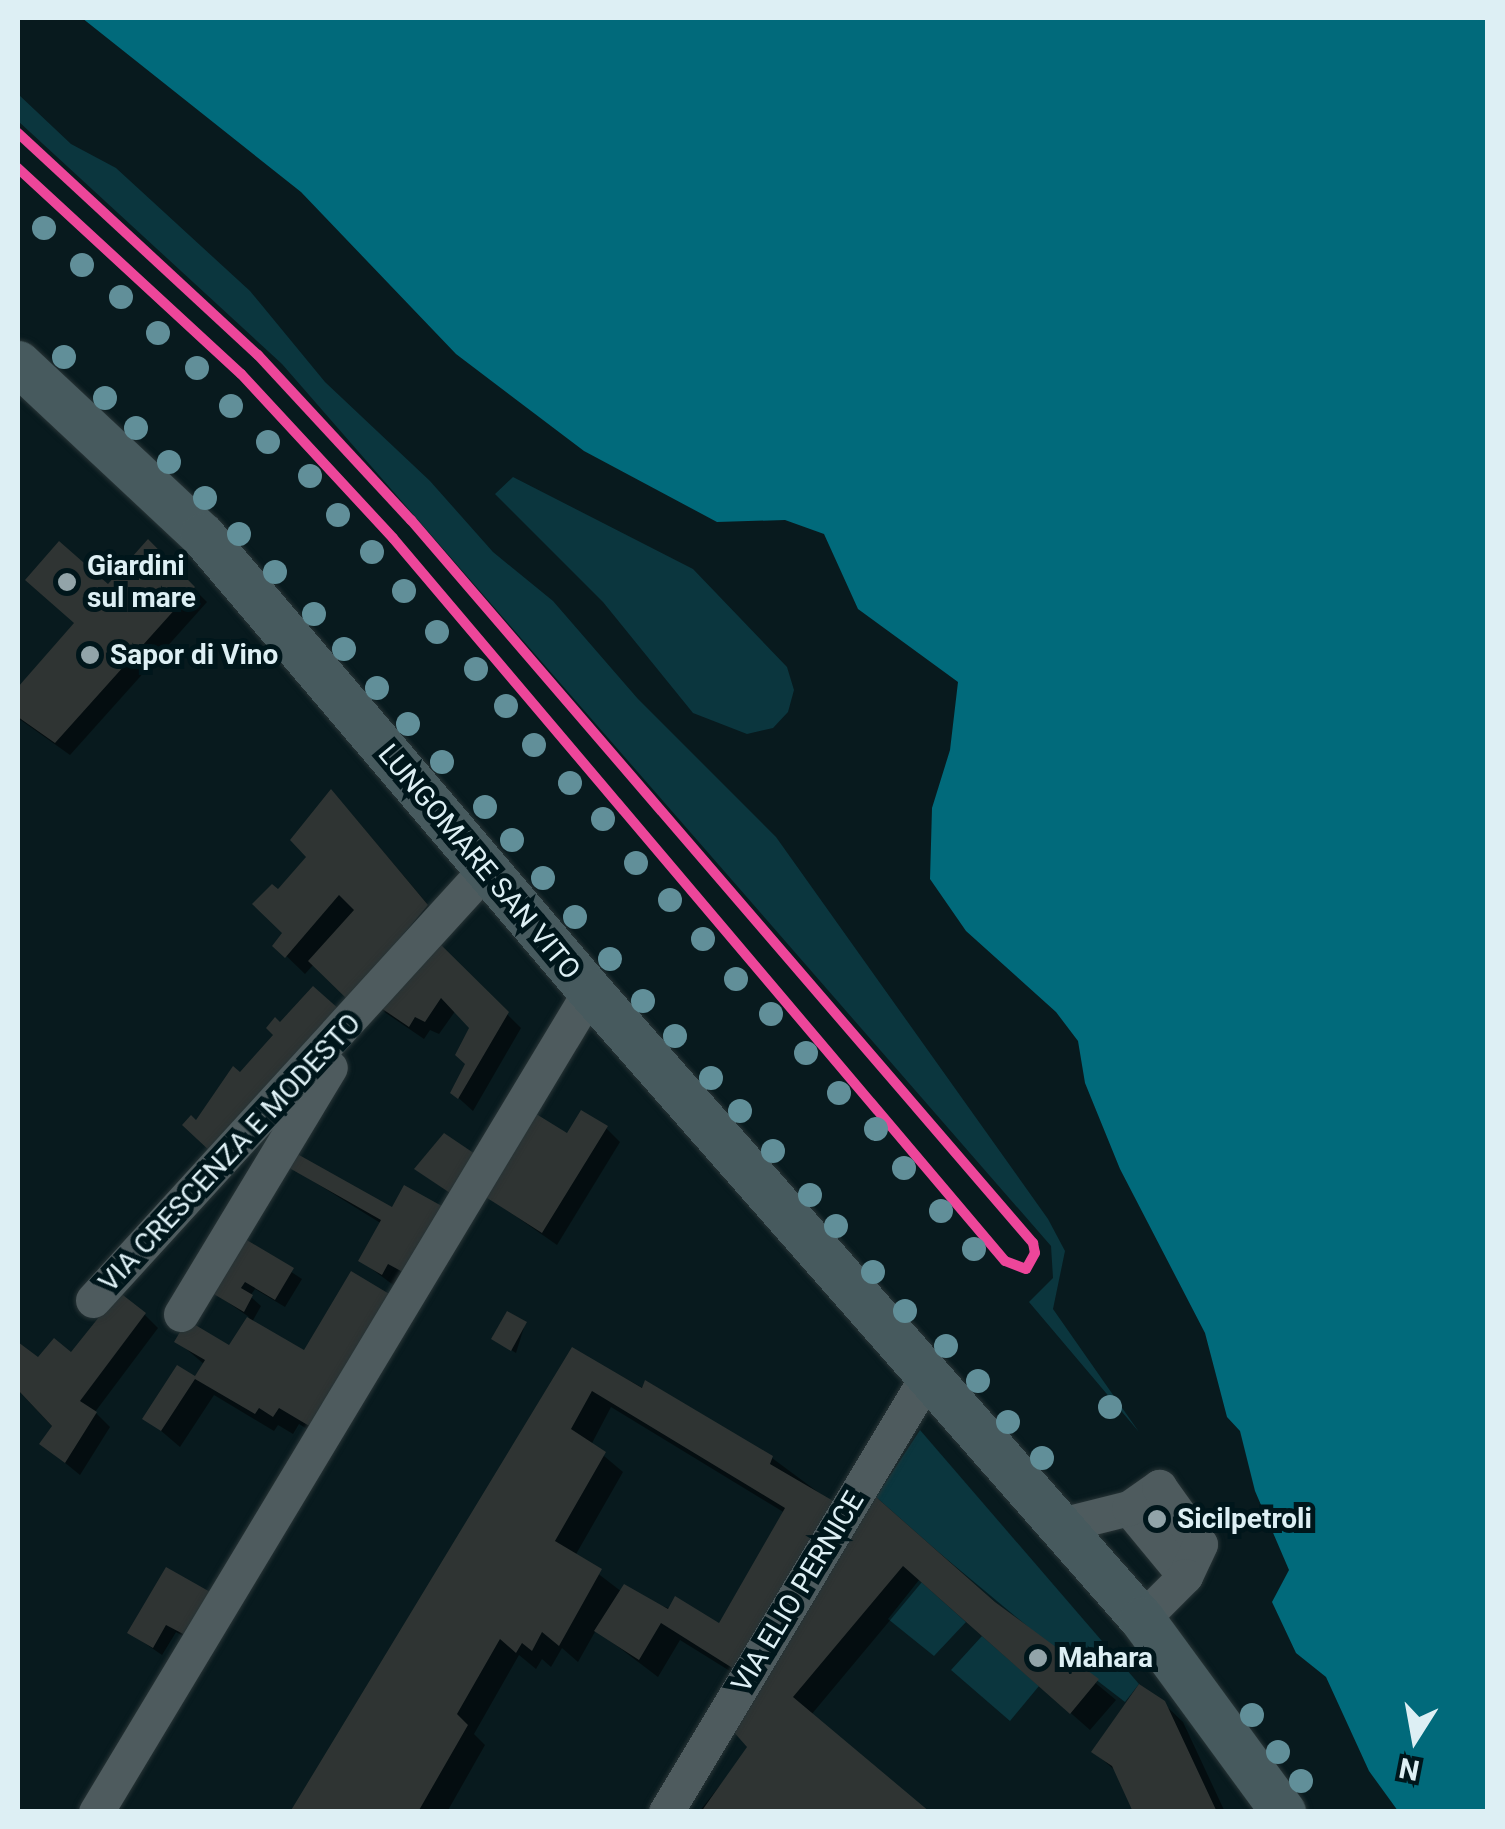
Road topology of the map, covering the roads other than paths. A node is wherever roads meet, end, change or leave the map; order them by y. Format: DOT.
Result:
graph roads {
  1 [pos="18,364"];
  2 [pos="486,870"];
  3 [pos="590,991"];
  4 [pos="366,1006"];
  5 [pos="92,1300"];
  6 [pos="181,1314"];
  7 [pos="929,1372"];
  8 [pos="1061,1525"];
  9 [pos="1142,1618"];
  10 [pos="96,1812"];
  11 [pos="666,1812"];
  12 [pos="1284,1812"];
  1 -- 2 [label="main road, LUNGOMARE SAN VITO"];
  2 -- 3 [label="main road, LUNGOMARE SAN VITO"];
  2 -- 4 [label="street, VIA CRESCENZA E MODESTO"];
  3 -- 7 [label="main road, LUNGOMARE SAN VITO"];
  3 -- 10 [label="street"];
  4 -- 5 [label="street, VIA CRESCENZA E MODESTO"];
  4 -- 6 [label="street, VIA CRESCENZA E MODESTO"];
  7 -- 8 [label="main road, LUNGOMARE SAN VITO"];
  7 -- 11 [label="street, VIA ELIO PERNICE"];
  8 -- 9 [label="main road, LUNGOMARE SAN VITO"];
  8 -- 9 [label="street"];
  9 -- 12 [label="main road, LUNGOMARE SAN VITO"];
}
